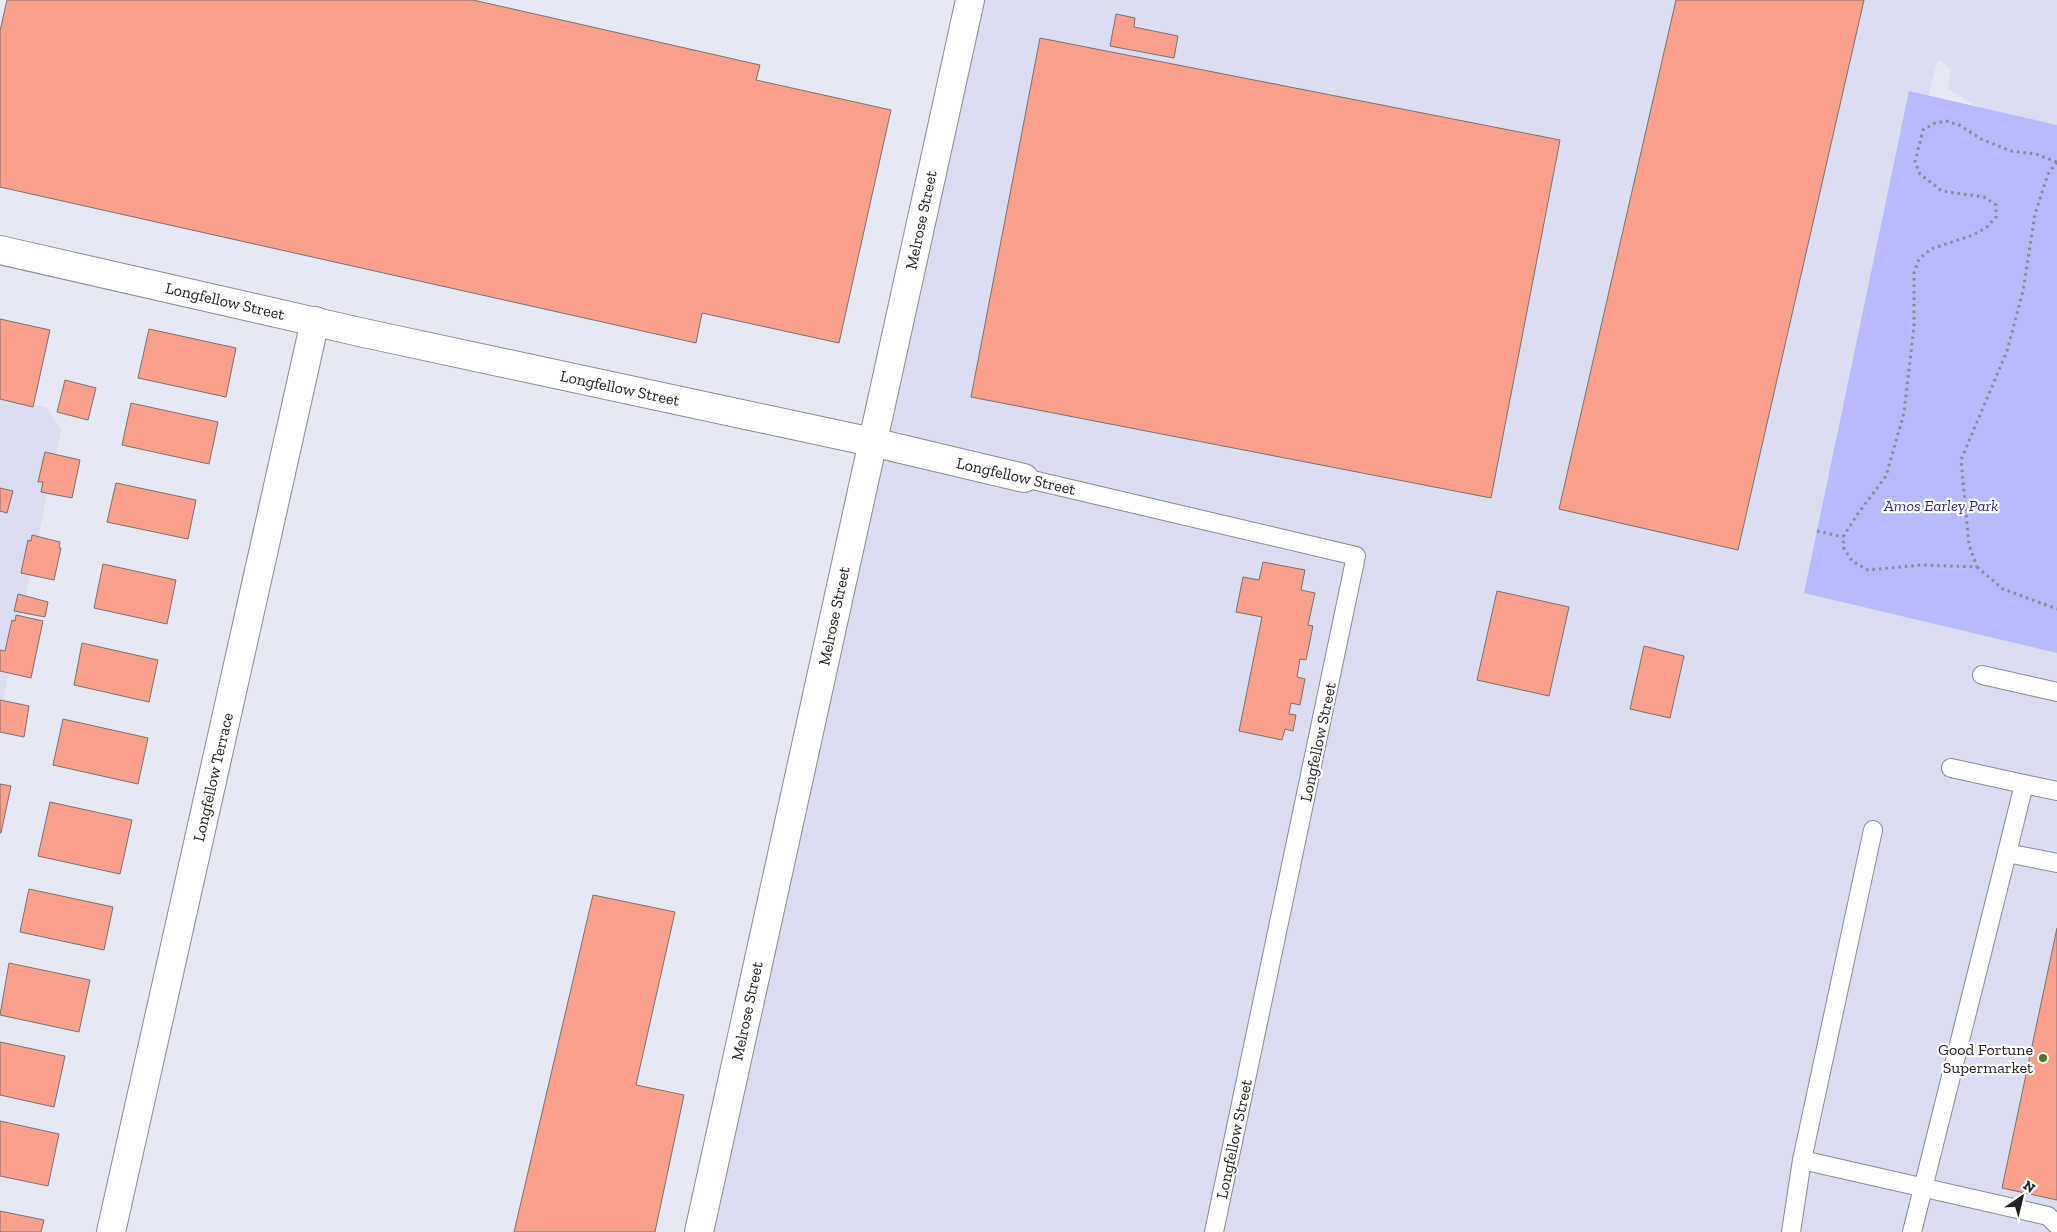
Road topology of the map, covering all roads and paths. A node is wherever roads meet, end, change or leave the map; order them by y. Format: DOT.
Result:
graph roads {
  1 [pos="970,0"];
  2 [pos="2057,162"];
  3 [pos="0,250"];
  4 [pos="315,321"];
  5 [pos="872,442"];
  6 [pos="1024,478"];
  7 [pos="1817,531"];
  8 [pos="1843,537"];
  9 [pos="1977,567"];
  10 [pos="2057,609"];
  11 [pos="1982,675"];
  12 [pos="2057,692"];
  13 [pos="1951,768"];
  14 [pos="2024,784"];
  15 [pos="2057,791"];
  16 [pos="1873,830"];
  17 [pos="2007,853"];
  18 [pos="2057,863"];
  19 [pos="1802,1160"];
  20 [pos="1923,1188"];
  21 [pos="2054,1219"];
  22 [pos="111,1232"];
  23 [pos="698,1232"];
  24 [pos="1214,1232"];
  25 [pos="1791,1232"];
  26 [pos="1912,1232"];
  1 -- 5 [label="street, Melrose Street"];
  2 -- 8 [label="path"];
  2 -- 9 [label="path"];
  3 -- 4 [label="street, Longfellow Street"];
  4 -- 5 [label="street, Longfellow Street"];
  4 -- 22 [label="street, Longfellow Terrace"];
  5 -- 6 [label="street, Longfellow Street"];
  5 -- 23 [label="street, Melrose Street"];
  6 -- 24 [label="lane, Longfellow Street"];
  7 -- 8 [label="path"];
  8 -- 9 [label="path"];
  9 -- 10 [label="path"];
  11 -- 12 [label="lane"];
  13 -- 14 [label="lane"];
  14 -- 15 [label="lane"];
  14 -- 17 [label="lane"];
  16 -- 19 [label="lane"];
  17 -- 18 [label="lane"];
  17 -- 20 [label="lane"];
  19 -- 20 [label="lane"];
  19 -- 25 [label="lane"];
  20 -- 21 [label="lane"];
  20 -- 26 [label="lane"];
}
